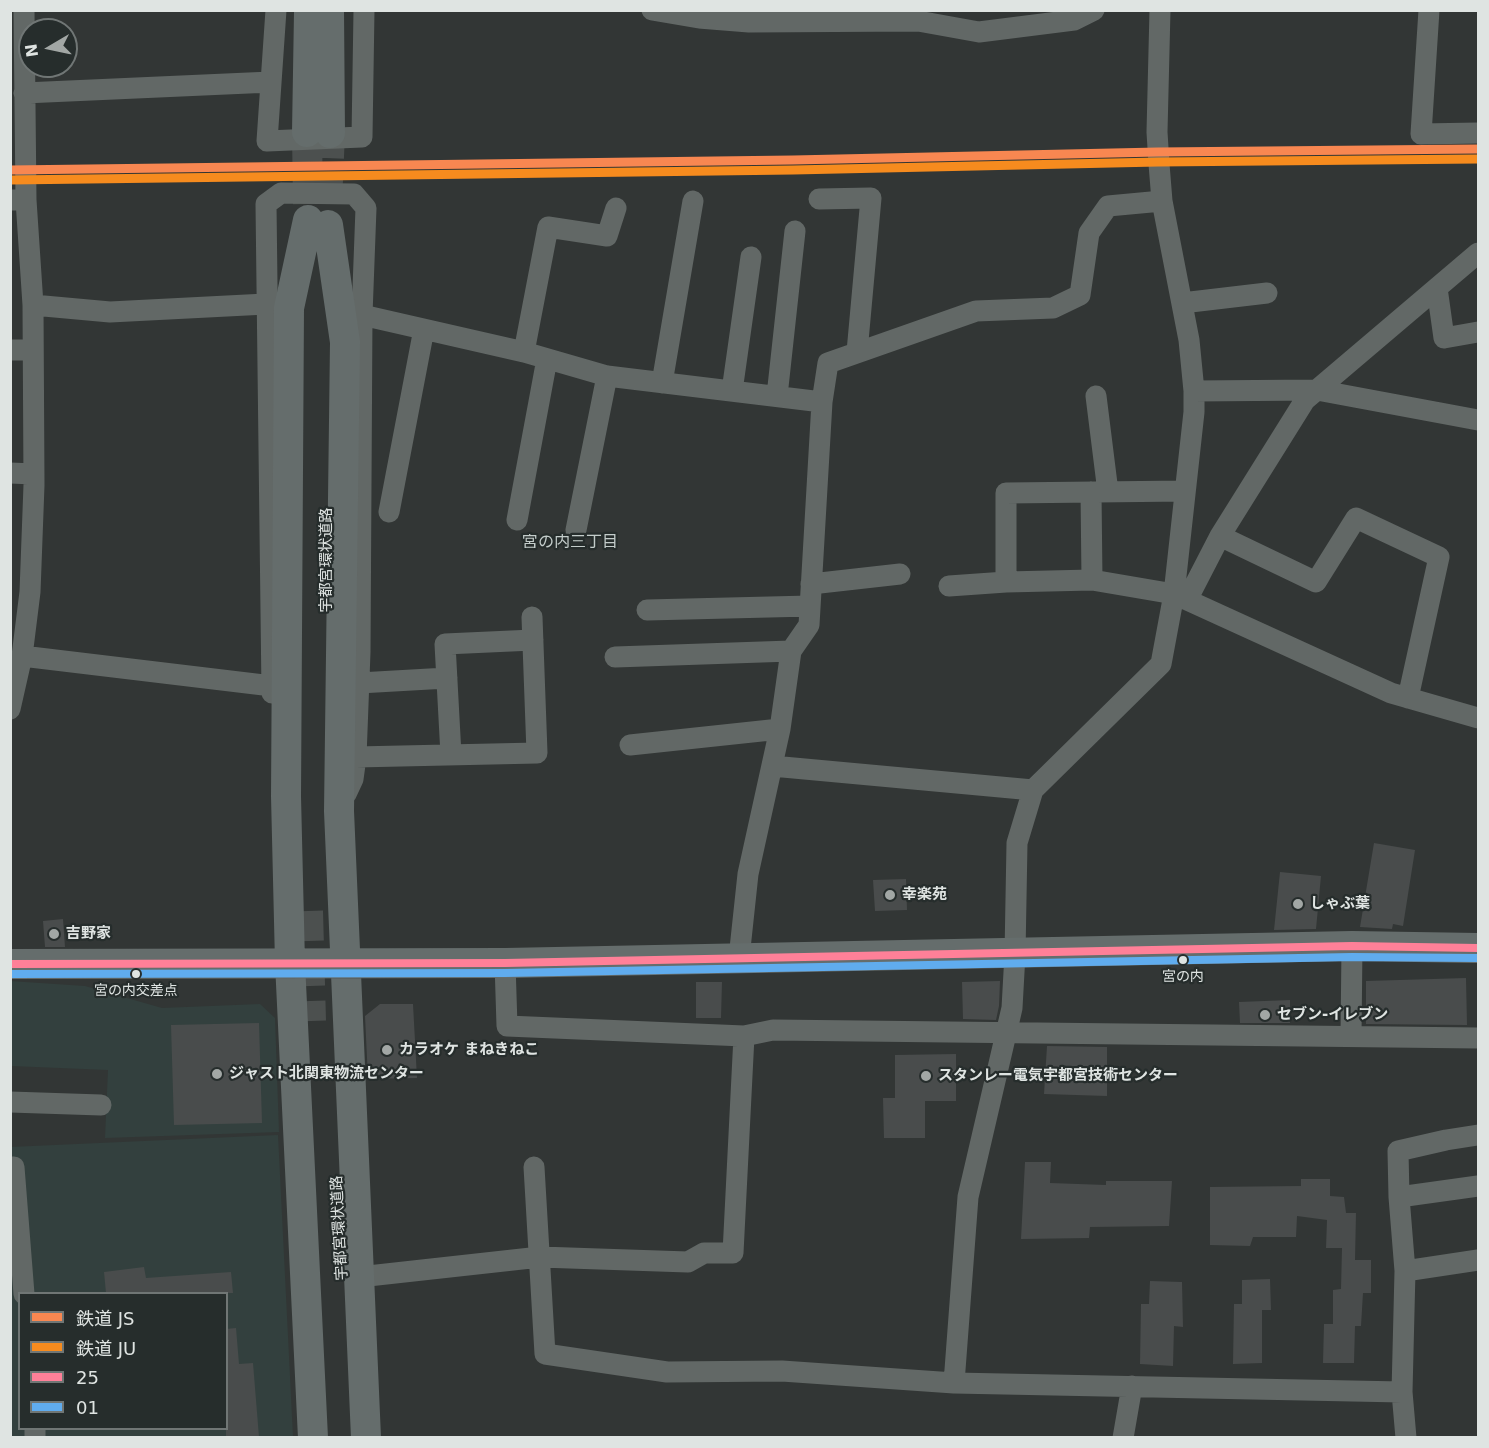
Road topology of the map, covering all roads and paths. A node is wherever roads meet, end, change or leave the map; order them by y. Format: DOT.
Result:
graph roads {
  1 [pos="24,10"];
  2 [pos="276,10"];
  3 [pos="309,10"];
  4 [pos="329,10"];
  5 [pos="364,10"];
  6 [pos="652,10"];
  7 [pos="722,10"];
  8 [pos="1094,10"];
  9 [pos="1160,10"];
  10 [pos="1430,10"];
  11 [pos="699,18"];
  12 [pos="271,82"];
  13 [pos="24,93"];
  14 [pos="1479,133"];
  15 [pos="819,199"];
  16 [pos="18,200"];
  17 [pos="693,201"];
  18 [pos="1162,201"];
  19 [pos="616,208"];
  20 [pos="318,213"];
  21 [pos="795,231"];
  22 [pos="1479,253"];
  23 [pos="751,257"];
  24 [pos="1437,288"];
  25 [pos="1267,293"];
  26 [pos="1182,303"];
  27 [pos="266,304"];
  28 [pos="33,305"];
  29 [pos="362,315"];
  30 [pos="423,329"];
  31 [pos="1479,332"];
  32 [pos="10,350"];
  33 [pos="33,350"];
  34 [pos="524,352"];
  35 [pos="857,352"];
  36 [pos="548,358"];
  37 [pos="607,376"];
  38 [pos="662,383"];
  39 [pos="1317,390"];
  40 [pos="732,391"];
  41 [pos="1194,391"];
  42 [pos="777,396"];
  43 [pos="1096,396"];
  44 [pos="822,402"];
  45 [pos="1479,420"];
  46 [pos="10,473"];
  47 [pos="34,474"];
  48 [pos="1185,491"];
  49 [pos="1099,492"];
  50 [pos="388,512"];
  51 [pos="517,520"];
  52 [pos="576,530"];
  53 [pos="1221,536"];
  54 [pos="900,574"];
  55 [pos="1092,580"];
  56 [pos="1006,582"];
  57 [pos="811,584"];
  58 [pos="949,586"];
  59 [pos="1180,597"];
  60 [pos="810,606"];
  61 [pos="647,610"];
  62 [pos="532,617"];
  63 [pos="18,619"];
  64 [pos="533,640"];
  65 [pos="791,651"];
  66 [pos="22,656"];
  67 [pos="615,657"];
  68 [pos="447,678"];
  69 [pos="359,683"];
  70 [pos="272,686"];
  71 [pos="1408,698"];
  72 [pos="10,709"];
  73 [pos="1479,718"];
  74 [pos="780,729"];
  75 [pos="630,746"];
  76 [pos="451,755"];
  77 [pos="356,757"];
  78 [pos="772,766"];
  79 [pos="1032,790"];
  80 [pos="286,796"];
  81 [pos="339,811"];
  82 [pos="317,914"];
  83 [pos="1352,946"];
  84 [pos="1479,948"];
  85 [pos="1015,954"];
  86 [pos="739,958"];
  87 [pos="290,963"];
  88 [pos="505,963"];
  89 [pos="10,964"];
  90 [pos="345,964"];
  91 [pos="1006,1033"];
  92 [pos="744,1036"];
  93 [pos="1351,1036"];
  94 [pos="1479,1038"];
  95 [pos="10,1102"];
  96 [pos="101,1105"];
  97 [pos="1479,1135"];
  98 [pos="10,1167"];
  99 [pos="534,1167"];
  100 [pos="1479,1186"];
  101 [pos="1399,1197"];
  102 [pos="540,1257"];
  103 [pos="1479,1260"];
  104 [pos="1405,1272"];
  105 [pos="359,1277"];
  106 [pos="24,1292"];
  107 [pos="954,1383"];
  108 [pos="1132,1386"];
  109 [pos="1402,1392"];
  110 [pos="313,1437"];
  111 [pos="330,1437"];
  112 [pos="349,1437"];
  113 [pos="366,1437"];
  114 [pos="1123,1437"];
  115 [pos="1406,1437"];
  1 -- 13 [label="street"];
  2 -- 12 [label="street"];
  3 -- 4 [label="highway"];
  5 -- 12 [label="street"];
  6 -- 11 [label="street"];
  7 -- 11 [label="street"];
  8 -- 11 [label="street"];
  9 -- 18 [label="street"];
  10 -- 14 [label="street"];
  12 -- 13 [label="street"];
  13 -- 16 [label="street"];
  15 -- 35 [label="street"];
  16 -- 28 [label="street"];
  17 -- 38 [label="street"];
  18 -- 26 [label="street"];
  18 -- 35 [label="street"];
  19 -- 34 [label="street"];
  20 -- 80 [label="highway"];
  20 -- 81 [label="highway"];
  20 -- 82 [label="highway, 宇都宮環状道路"];
  21 -- 42 [label="street"];
  22 -- 24 [label="street"];
  23 -- 40 [label="street"];
  24 -- 31 [label="street"];
  24 -- 39 [label="street"];
  25 -- 26 [label="street"];
  26 -- 41 [label="street"];
  27 -- 28 [label="street"];
  27 -- 29 [label="street"];
  27 -- 70 [label="street"];
  28 -- 33 [label="street"];
  29 -- 30 [label="street"];
  29 -- 69 [label="street"];
  30 -- 34 [label="street"];
  30 -- 50 [label="street"];
  32 -- 33 [label="street"];
  33 -- 47 [label="street"];
  34 -- 36 [label="street"];
  35 -- 44 [label="street"];
  36 -- 37 [label="street"];
  36 -- 51 [label="street"];
  37 -- 38 [label="street"];
  37 -- 52 [label="street"];
  38 -- 40 [label="street"];
  39 -- 41 [label="street"];
  39 -- 45 [label="street"];
  39 -- 53 [label="street"];
  40 -- 42 [label="street"];
  41 -- 48 [label="street"];
  42 -- 44 [label="street"];
  43 -- 49 [label="street"];
  44 -- 57 [label="street"];
  46 -- 47 [label="street"];
  47 -- 63 [label="street"];
  48 -- 49 [label="street"];
  48 -- 59 [label="street"];
  49 -- 55 [label="street"];
  49 -- 56 [label="street"];
  53 -- 59 [label="street"];
  53 -- 71 [label="street"];
  54 -- 57 [label="street"];
  55 -- 56 [label="street"];
  55 -- 59 [label="street"];
  56 -- 58 [label="street"];
  57 -- 60 [label="street"];
  59 -- 71 [label="street"];
  59 -- 79 [label="street"];
  60 -- 61 [label="street"];
  60 -- 65 [label="street"];
  62 -- 64 [label="street"];
  63 -- 66 [label="street"];
  64 -- 68 [label="street"];
  64 -- 76 [label="street"];
  65 -- 67 [label="street"];
  65 -- 74 [label="street"];
  66 -- 70 [label="street"];
  66 -- 72 [label="street"];
  68 -- 69 [label="street"];
  68 -- 76 [label="street"];
  69 -- 77 [label="street"];
  70 -- 80 [label="street"];
  71 -- 73 [label="street"];
  74 -- 75 [label="street"];
  74 -- 78 [label="street"];
  76 -- 77 [label="street"];
  77 -- 81 [label="street"];
  78 -- 79 [label="street"];
  78 -- 86 [label="street"];
  79 -- 85 [label="street"];
  80 -- 87 [label="highway"];
  81 -- 90 [label="highway"];
  83 -- 84 [label="highway"];
  83 -- 85 [label="highway"];
  83 -- 93 [label="street"];
  85 -- 86 [label="highway"];
  85 -- 91 [label="street"];
  86 -- 88 [label="highway"];
  87 -- 89 [label="highway"];
  87 -- 90 [label="highway"];
  87 -- 110 [label="highway"];
  88 -- 90 [label="highway"];
  88 -- 92 [label="street"];
  90 -- 105 [label="highway"];
  91 -- 92 [label="street"];
  91 -- 93 [label="street"];
  91 -- 107 [label="street"];
  92 -- 102 [label="street"];
  93 -- 94 [label="street"];
  95 -- 96 [label="street"];
  97 -- 101 [label="street"];
  98 -- 106 [label="street"];
  99 -- 102 [label="street"];
  100 -- 101 [label="street"];
  101 -- 104 [label="street"];
  102 -- 105 [label="street"];
  102 -- 107 [label="street"];
  103 -- 104 [label="street"];
  104 -- 109 [label="street"];
  105 -- 113 [label="highway"];
  107 -- 108 [label="street"];
  108 -- 109 [label="street"];
  108 -- 114 [label="street"];
  109 -- 115 [label="street"];
  111 -- 112 [label="highway, 宇都宮環状道路"];
}
